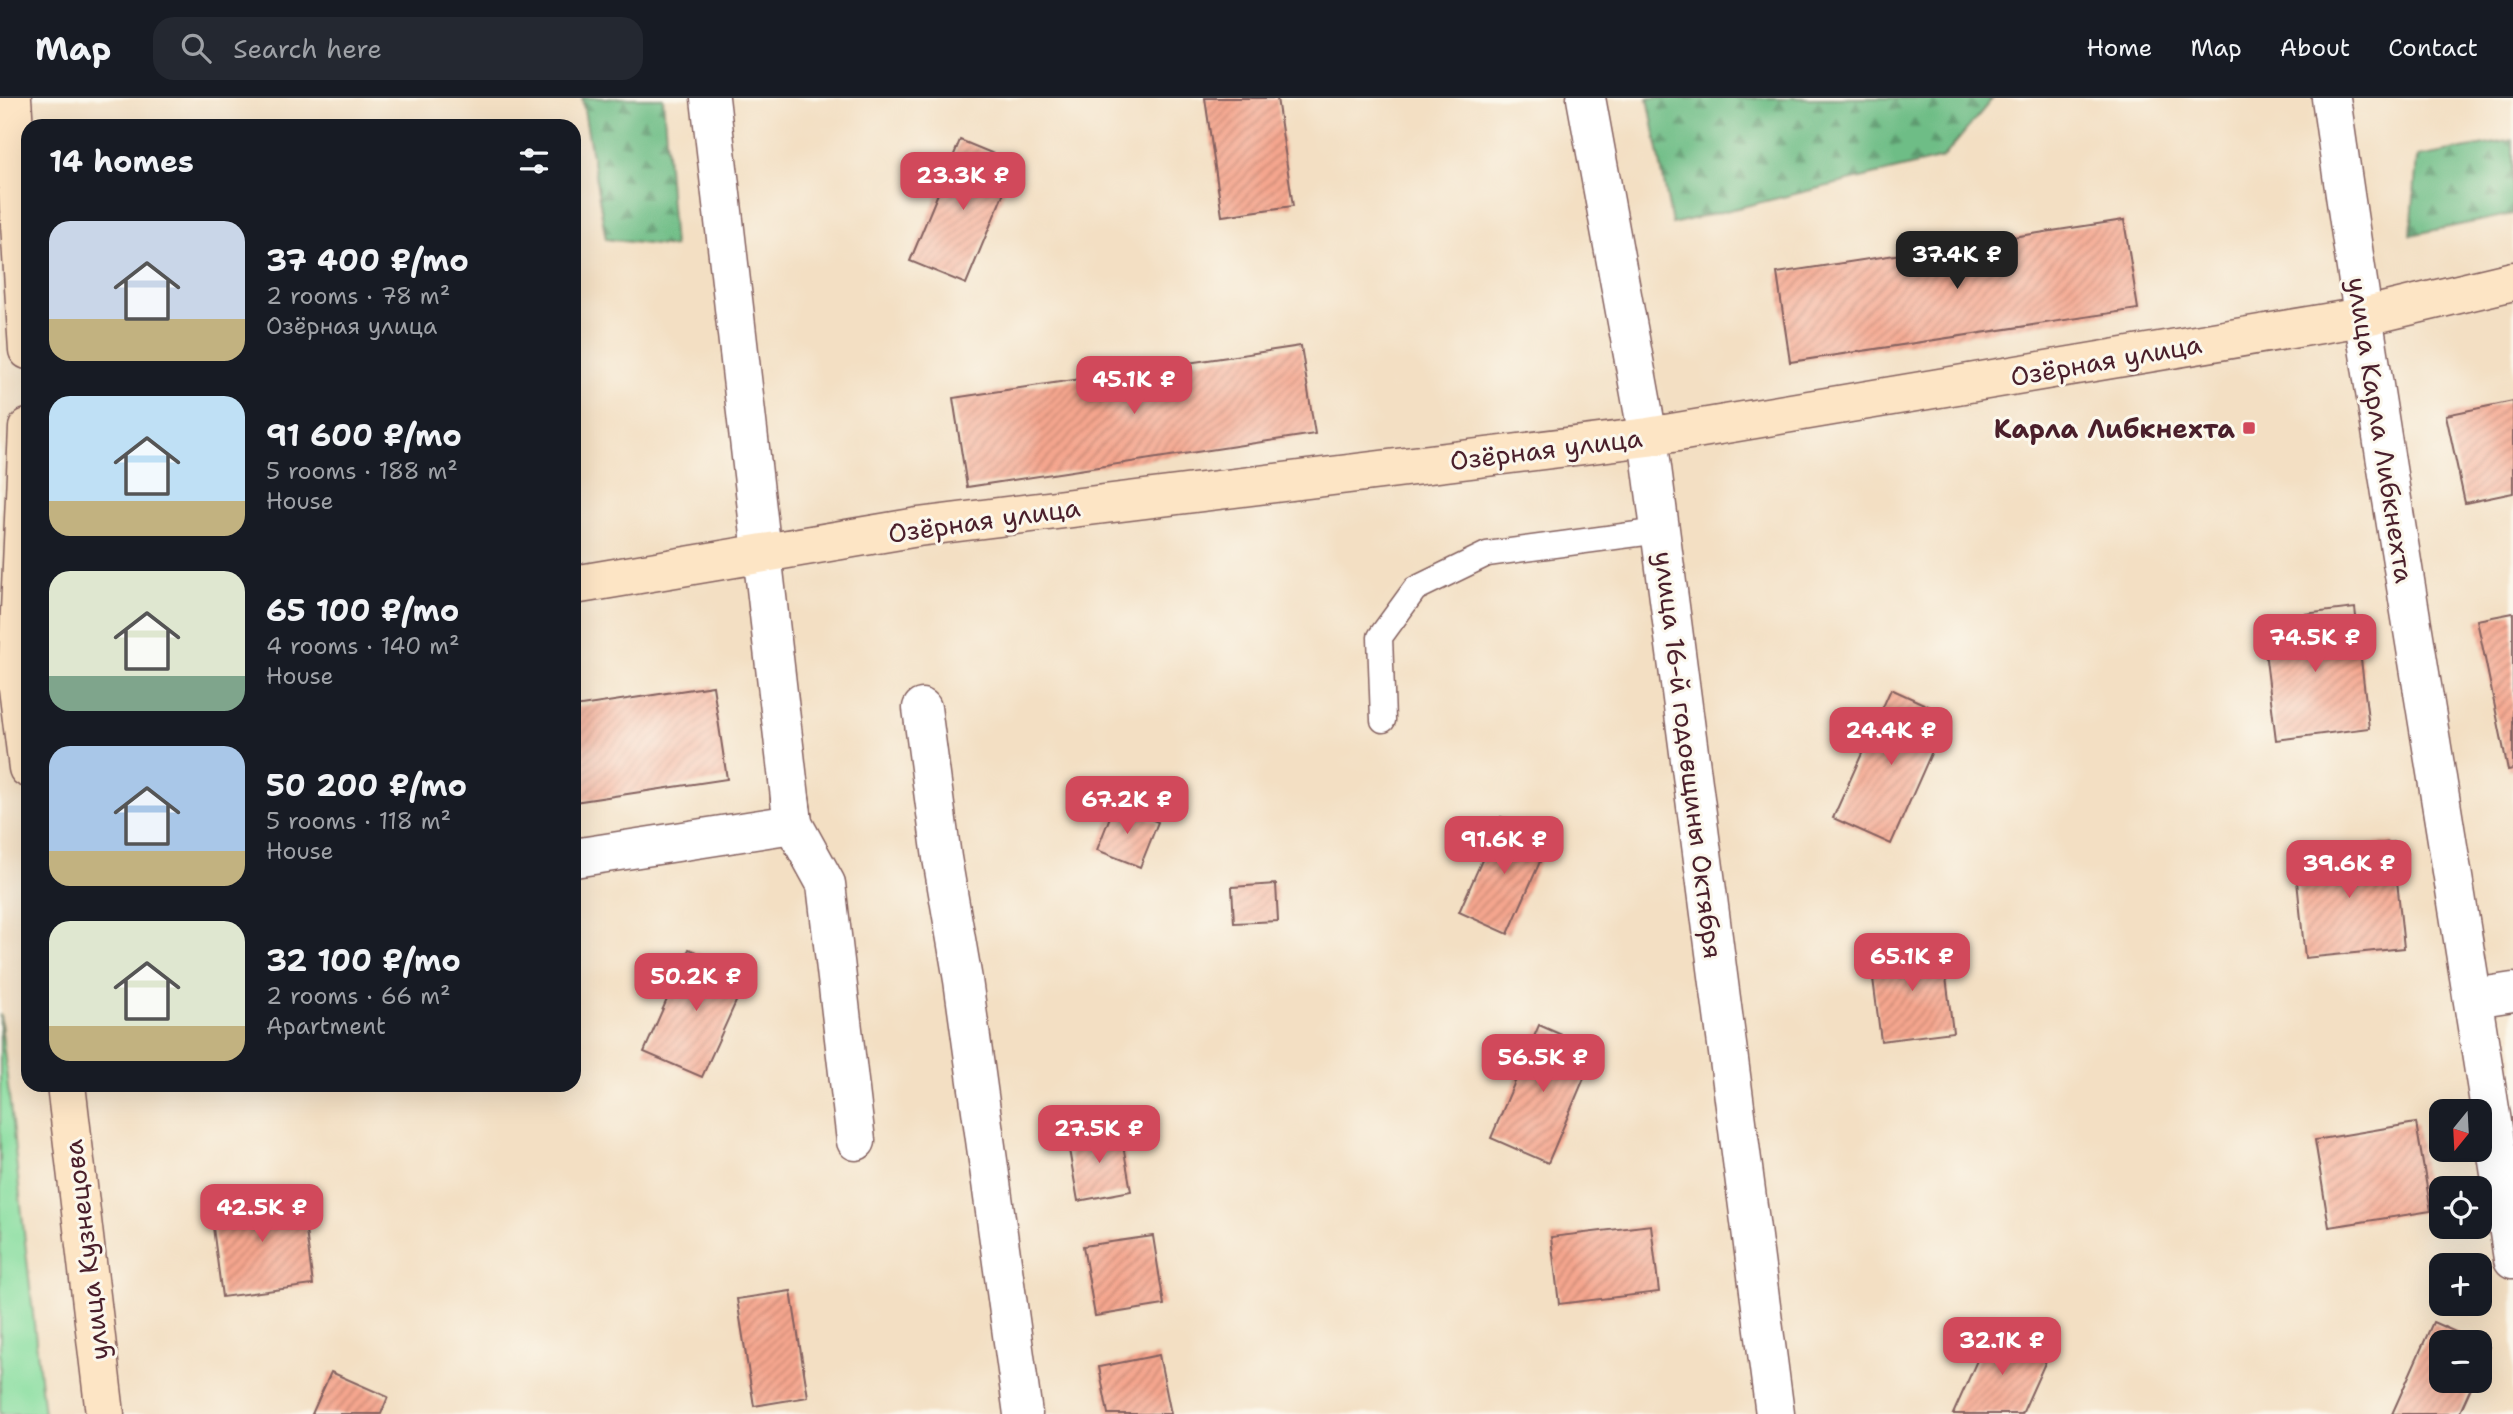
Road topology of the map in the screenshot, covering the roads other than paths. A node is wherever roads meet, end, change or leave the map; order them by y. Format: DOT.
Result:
graph roads {
  1 [pos="12,98"];
  2 [pos="710,98"];
  3 [pos="1586,98"];
  4 [pos="2331,98"];
  5 [pos="21,240"];
  6 [pos="2513,281"];
  7 [pos="2362,317"];
  8 [pos="1648,437"];
  9 [pos="21,473"];
  10 [pos="1660,531"];
  11 [pos="11,538"];
  12 [pos="760,554"];
  13 [pos="581,584"];
  14 [pos="15,683"];
  15 [pos="922,708"];
  16 [pos="1383,720"];
  17 [pos="21,722"];
  18 [pos="793,824"];
  19 [pos="581,857"];
  20 [pos="2513,992"];
  21 [pos="2474,998"];
  22 [pos="67,1092"];
  23 [pos="856,1141"];
  24 [pos="2513,1259"];
  25 [pos="105,1414"];
  26 [pos="1022,1414"];
  27 [pos="1775,1414"];
  1 -- 5 [label="street"];
  2 -- 12 [label="lane"];
  3 -- 8 [label="street, улица 16-й годовщины Октября"];
  4 -- 7 [label="street, улица Карла Либкнехта"];
  6 -- 7 [label="street, Озёрная улица"];
  7 -- 8 [label="street, Озёрная улица"];
  7 -- 21 [label="street, улица Карла Либкнехта"];
  8 -- 10 [label="street, улица 16-й годовщины Октября"];
  8 -- 12 [label="street, Озёрная улица"];
  9 -- 11 [label="street"];
  10 -- 16 [label="lane"];
  10 -- 27 [label="street, улица 16-й годовщины Октября"];
  11 -- 14 [label="street"];
  12 -- 13 [label="street, Озёрная улица"];
  12 -- 18 [label="street"];
  14 -- 17 [label="street"];
  15 -- 26 [label="street"];
  18 -- 19 [label="street"];
  18 -- 23 [label="street"];
  20 -- 21 [label="street"];
  21 -- 24 [label="street, улица Карла Либкнехта"];
  22 -- 25 [label="street, улица Кузнецова"];
}
